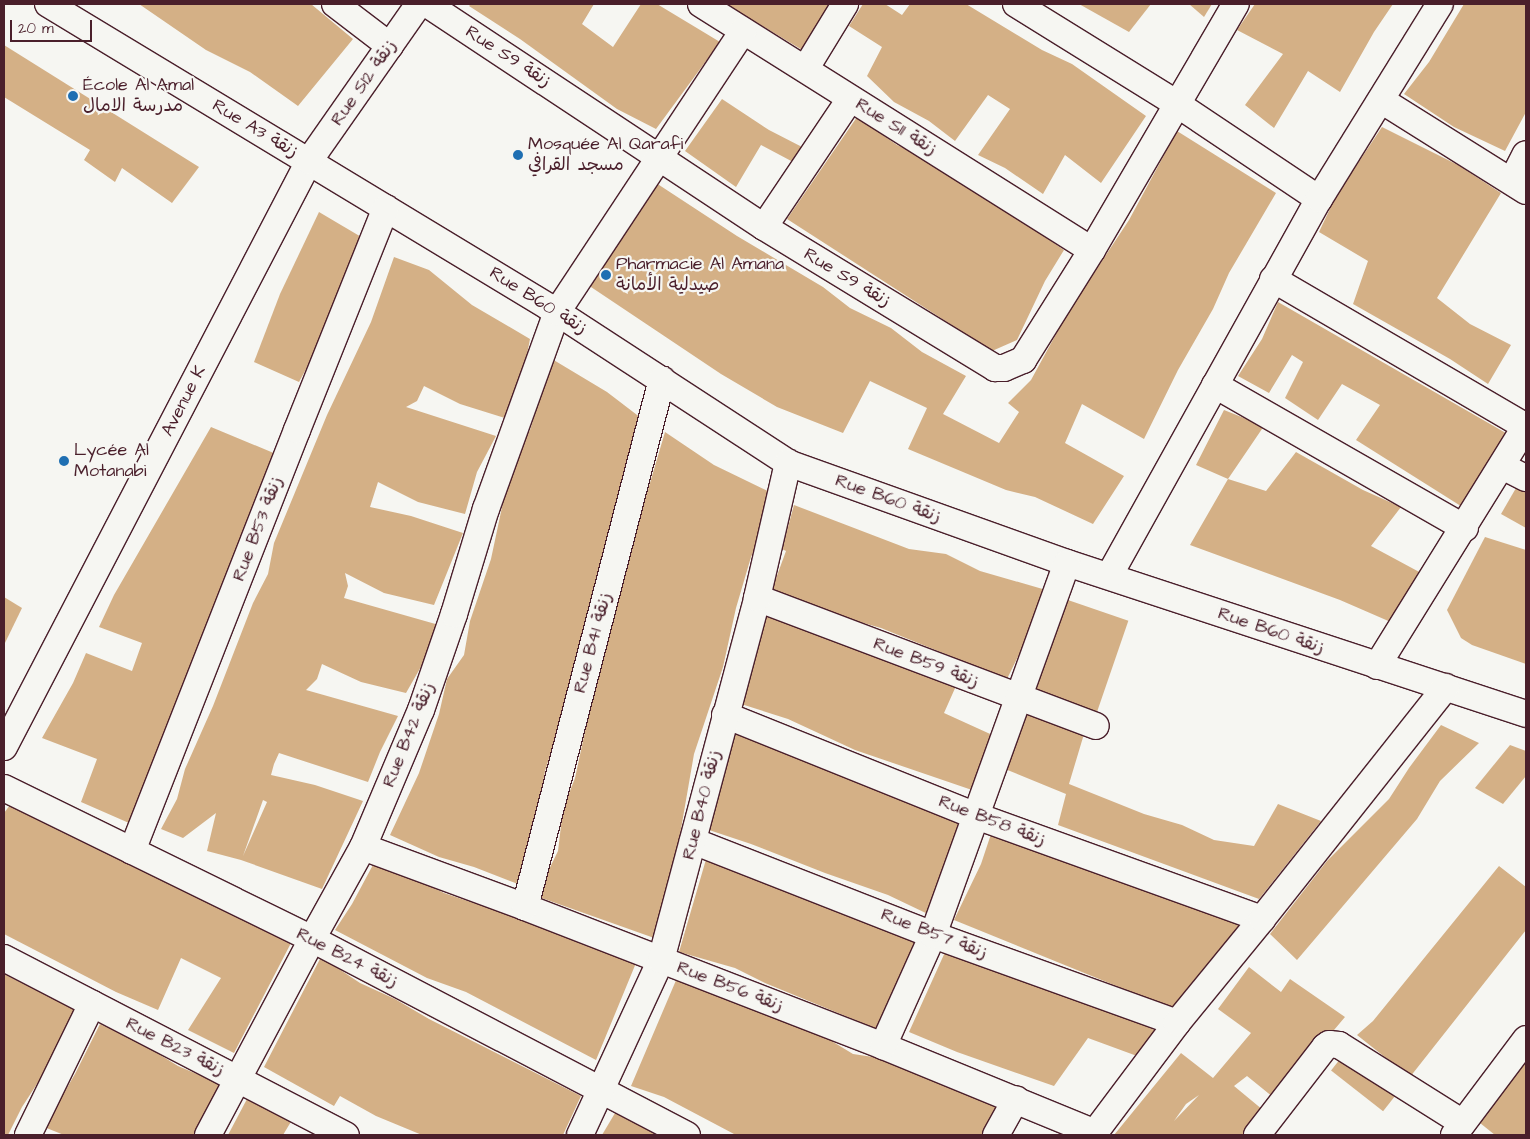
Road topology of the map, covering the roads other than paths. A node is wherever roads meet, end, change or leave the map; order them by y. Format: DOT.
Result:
graph roads {
  1 [pos="48,4"];
  2 [pos="335,4"];
  3 [pos="419,4"];
  4 [pos="427,4"];
  5 [pos="701,4"];
  6 [pos="844,4"];
  7 [pos="1016,4"];
  8 [pos="1236,4"];
  9 [pos="1440,4"];
  10 [pos="76,11"];
  11 [pos="743,31"];
  12 [pos="390,46"];
  13 [pos="806,68"];
  14 [pos="850,98"];
  15 [pos="1381,100"];
  16 [pos="1177,104"];
  17 [pos="1526,154"];
  18 [pos="659,156"];
  19 [pos="309,162"];
  20 [pos="1519,186"];
  21 [pos="1319,199"];
  22 [pos="386,208"];
  23 [pos="764,227"];
  24 [pos="1092,250"];
  25 [pos="1273,279"];
  26 [pos="557,312"];
  27 [pos="662,379"];
  28 [pos="1215,385"];
  29 [pos="1526,427"];
  30 [pos="788,463"];
  31 [pos="1502,466"];
  32 [pos="1526,478"];
  33 [pos="1465,528"];
  34 [pos="1067,563"];
  35 [pos="1109,576"];
  36 [pos="757,598"];
  37 [pos="1377,666"];
  38 [pos="1446,687"];
  39 [pos="1018,698"];
  40 [pos="1526,714"];
  41 [pos="725,715"];
  42 [pos="1096,726"];
  43 [pos="4,747"];
  44 [pos="4,788"];
  45 [pos="976,816"];
  46 [pos="693,841"];
  47 [pos="363,847"];
  48 [pos="132,852"];
  49 [pos="525,907"];
  50 [pos="1262,919"];
  51 [pos="933,935"];
  52 [pos="312,939"];
  53 [pos="4,958"];
  54 [pos="661,960"];
  55 [pos="92,1004"];
  56 [pos="1177,1023"];
  57 [pos="1526,1039"];
  58 [pos="883,1046"];
  59 [pos="239,1080"];
  60 [pos="601,1092"];
  61 [pos="1016,1099"];
  62 [pos="1458,1129"];
  63 [pos="1094,1134"];
  64 [pos="28,1135"];
  65 [pos="208,1135"];
  66 [pos="346,1135"];
  67 [pos="580,1135"];
  68 [pos="687,1135"];
  69 [pos="996,1135"];
  70 [pos="1257,1135"];
  1 -- 10 [label="street, Rue A3 زنقة"];
  2 -- 12 [label="street"];
  3 -- 12 [label="street, Rue S12 زنقة"];
  4 -- 18 [label="street, Rue S9 زنقة"];
  5 -- 11 [label="street, Rue S11 زنقة"];
  6 -- 13 [label="street"];
  7 -- 16 [label="street"];
  8 -- 16 [label="street"];
  9 -- 15 [label="street"];
  10 -- 19 [label="street, Rue A3 زنقة"];
  11 -- 13 [label="street, Rue S11 زنقة"];
  11 -- 18 [label="street, Rue B42 زنقة"];
  12 -- 19 [label="street, Rue S12 زنقة"];
  13 -- 14 [label="street, Rue S11 زنقة"];
  14 -- 23 [label="street"];
  14 -- 24 [label="street, Rue S11 زنقة"];
  15 -- 20 [label="street"];
  15 -- 21 [label="street"];
  16 -- 21 [label="street"];
  16 -- 24 [label="street"];
  17 -- 20 [label="street"];
  18 -- 23 [label="street, Rue S9 زنقة"];
  18 -- 26 [label="street, Rue B42 زنقة"];
  19 -- 22 [label="street, Rue B60 زنقة"];
  19 -- 43 [label="street, Avenue K"];
  21 -- 25 [label="street"];
  22 -- 26 [label="street, Rue B60 زنقة"];
  22 -- 48 [label="street, Rue B53 زنقة"];
  23 -- 24 [label="street, Rue S9 زنقة"];
  25 -- 28 [label="street"];
  25 -- 29 [label="street"];
  26 -- 27 [label="street, Rue B60 زنقة"];
  26 -- 47 [label="street, Rue B42 زنقة"];
  27 -- 30 [label="street, Rue B60 زنقة"];
  27 -- 49 [label="street, Rue B41 زنقة"];
  28 -- 33 [label="street"];
  28 -- 35 [label="street"];
  29 -- 31 [label="street"];
  30 -- 34 [label="street, Rue B60 زنقة"];
  30 -- 36 [label="street, Rue B40 زنقة"];
  31 -- 32 [label="street"];
  31 -- 33 [label="street"];
  33 -- 37 [label="street"];
  34 -- 35 [label="street, Rue B60 زنقة"];
  34 -- 39 [label="street"];
  35 -- 37 [label="street, Rue B60 زنقة"];
  36 -- 39 [label="street, Rue B59 زنقة"];
  36 -- 41 [label="street, Rue B40 زنقة"];
  37 -- 38 [label="street, Rue B60 زنقة"];
  38 -- 40 [label="street, Rue B60 زنقة"];
  38 -- 50 [label="street"];
  39 -- 42 [label="street, Rue B59 زنقة"];
  39 -- 45 [label="street"];
  41 -- 45 [label="street, Rue B58 زنقة"];
  41 -- 46 [label="street, Rue B40 زنقة"];
  44 -- 48 [label="street, Rue B24 زنقة"];
  45 -- 50 [label="street, Rue B58 زنقة"];
  45 -- 51 [label="street"];
  46 -- 51 [label="street, Rue B57 زنقة"];
  46 -- 54 [label="street, Rue B40 زنقة"];
  47 -- 49 [label="street, Rue B56 زنقة"];
  47 -- 52 [label="street, Rue B42 زنقة"];
  48 -- 52 [label="street, Rue B24 زنقة"];
  49 -- 54 [label="street, Rue B56 زنقة"];
  50 -- 56 [label="street"];
  51 -- 56 [label="street, Rue B57 زنقة"];
  51 -- 58 [label="street"];
  52 -- 59 [label="street, Rue B42 زنقة"];
  52 -- 60 [label="street, Rue B24 زنقة"];
  53 -- 55 [label="street, Rue B23 زنقة"];
  54 -- 58 [label="street, Rue B56 زنقة"];
  54 -- 60 [label="street, Rue B40 زنقة"];
  55 -- 59 [label="street, Rue B23 زنقة"];
  55 -- 64 [label="street"];
  56 -- 63 [label="street"];
  57 -- 62 [label="street"];
  58 -- 61 [label="street, Rue B56 زنقة"];
  59 -- 65 [label="street, Rue B42 زنقة"];
  59 -- 66 [label="street, Rue B23 زنقة"];
  60 -- 67 [label="street, Rue B40 زنقة"];
  60 -- 68 [label="street, Rue B24 زنقة"];
  61 -- 63 [label="street, Rue B56 زنقة"];
  61 -- 69 [label="street"];
  62 -- 70 [label="street"];
}
